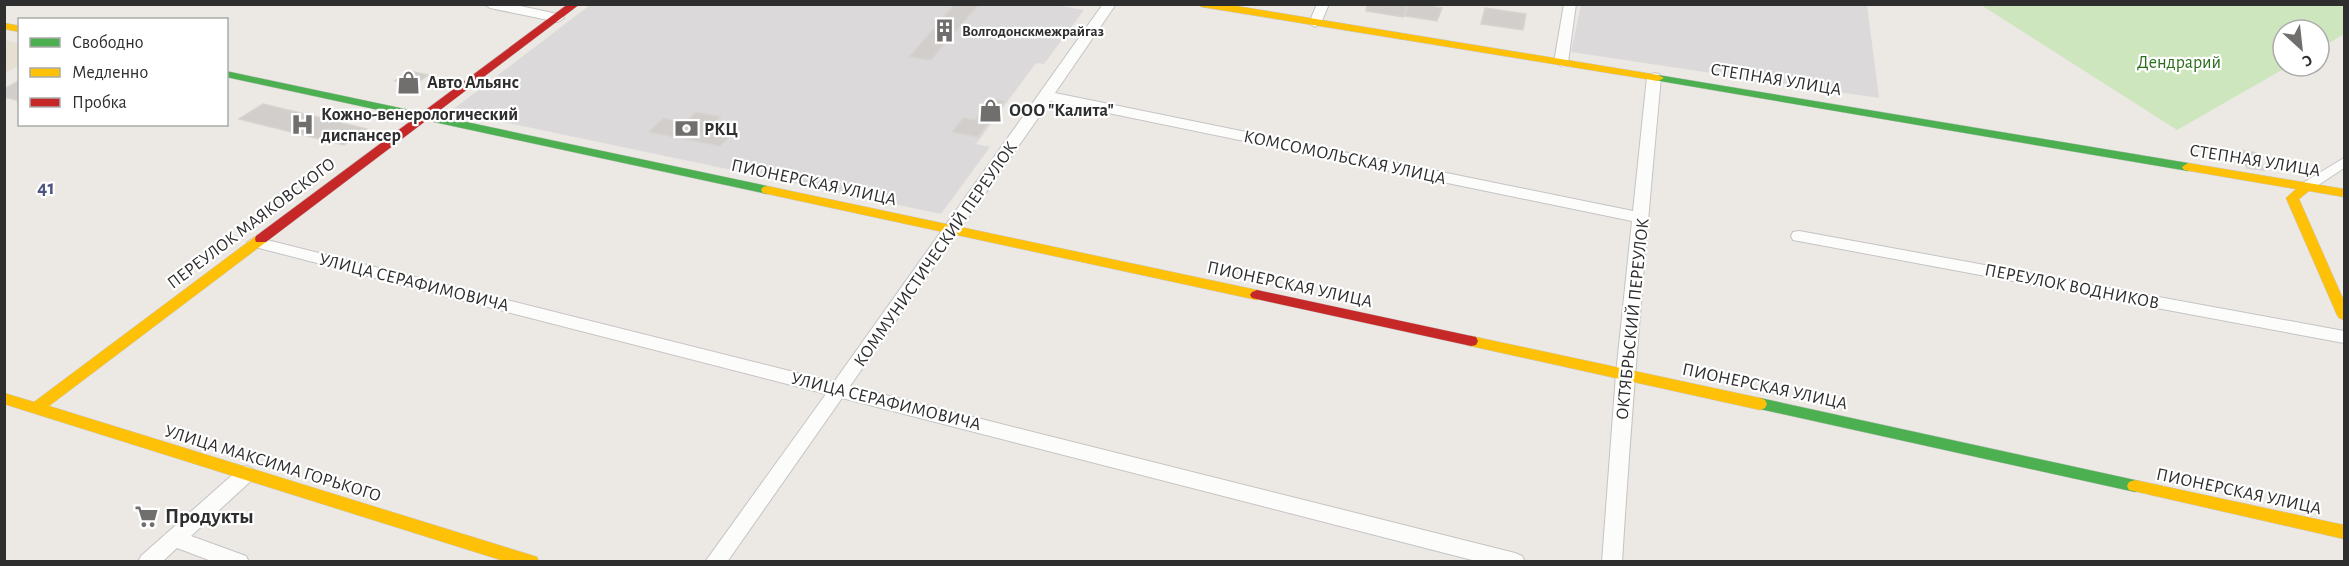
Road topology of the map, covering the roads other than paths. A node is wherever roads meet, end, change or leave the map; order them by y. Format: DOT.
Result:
graph roads {
  1 [pos="490,4"];
  2 [pos="575,4"];
  3 [pos="1110,4"];
  4 [pos="1202,4"];
  5 [pos="1323,4"];
  6 [pos="1570,4"];
  7 [pos="558,18"];
  8 [pos="1315,23"];
  9 [pos="1561,62"];
  10 [pos="228,74"];
  11 [pos="1654,77"];
  12 [pos="1047,96"];
  13 [pos="424,117"];
  14 [pos="2344,162"];
  15 [pos="2306,187"];
  16 [pos="2344,193"];
  17 [pos="1642,218"];
  18 [pos="953,230"];
  19 [pos="1799,236"];
  20 [pos="255,242"];
  21 [pos="2344,315"];
  22 [pos="2344,337"];
  23 [pos="1625,374"];
  24 [pos="839,389"];
  25 [pos="4,398"];
  26 [pos="36,408"];
  27 [pos="246,474"];
  28 [pos="2344,532"];
  29 [pos="174,538"];
  30 [pos="491,556"];
  31 [pos="148,561"];
  32 [pos="239,561"];
  33 [pos="531,561"];
  34 [pos="715,561"];
  35 [pos="1515,561"];
  36 [pos="1612,561"];
  1 -- 7 [label="street"];
  2 -- 7 [label="street, ПЕРЕУЛОК МАЯКОВСКОГО"];
  3 -- 12 [label="street, КОММУНИСТИЧЕСКИЙ ПЕРЕУЛОК"];
  4 -- 8 [label="street, СТЕПНАЯ УЛИЦА"];
  5 -- 8 [label="street"];
  6 -- 9 [label="street"];
  7 -- 13 [label="street, ПЕРЕУЛОК МАЯКОВСКОГО"];
  8 -- 9 [label="street, СТЕПНАЯ УЛИЦА"];
  9 -- 11 [label="street, СТЕПНАЯ УЛИЦА"];
  10 -- 13 [label="street, ПИОНЕРСКАЯ УЛИЦА"];
  11 -- 15 [label="street, СТЕПНАЯ УЛИЦА"];
  11 -- 17 [label="street, ОКТЯБРЬСКИЙ ПЕРЕУЛОК"];
  12 -- 17 [label="street, КОМСОМОЛЬСКАЯ УЛИЦА"];
  12 -- 18 [label="street, КОММУНИСТИЧЕСКИЙ ПЕРЕУЛОК"];
  13 -- 18 [label="street, ПИОНЕРСКАЯ УЛИЦА"];
  13 -- 20 [label="street, ПЕРЕУЛОК МАЯКОВСКОГО"];
  14 -- 15 [label="street"];
  15 -- 16 [label="street, СТЕПНАЯ УЛИЦА"];
  15 -- 21 [label="street"];
  17 -- 23 [label="street, ОКТЯБРЬСКИЙ ПЕРЕУЛОК"];
  18 -- 23 [label="street, ПИОНЕРСКАЯ УЛИЦА"];
  18 -- 24 [label="street, КОММУНИСТИЧЕСКИЙ ПЕРЕУЛОК"];
  19 -- 22 [label="street, ПЕРЕУЛОК ВОДНИКОВ"];
  20 -- 24 [label="street, УЛИЦА СЕРАФИМОВИЧА"];
  20 -- 26 [label="street, ПЕРЕУЛОК МАЯКОВСКОГО"];
  23 -- 28 [label="street, ПИОНЕРСКАЯ УЛИЦА"];
  23 -- 36 [label="street, ОКТЯБРЬСКИЙ ПЕРЕУЛОК"];
  24 -- 34 [label="street, КОММУНИСТИЧЕСКИЙ ПЕРЕУЛОК"];
  24 -- 35 [label="street, УЛИЦА СЕРАФИМОВИЧА"];
  25 -- 26 [label="street, УЛИЦА МАКСИМА ГОРЬКОГО"];
  26 -- 27 [label="street, УЛИЦА МАКСИМА ГОРЬКОГО"];
  27 -- 29 [label="street"];
  27 -- 30 [label="street, УЛИЦА МАКСИМА ГОРЬКОГО"];
  29 -- 31 [label="street"];
  29 -- 32 [label="street"];
  30 -- 33 [label="street, УЛИЦА МАКСИМА ГОРЬКОГО"];
}
